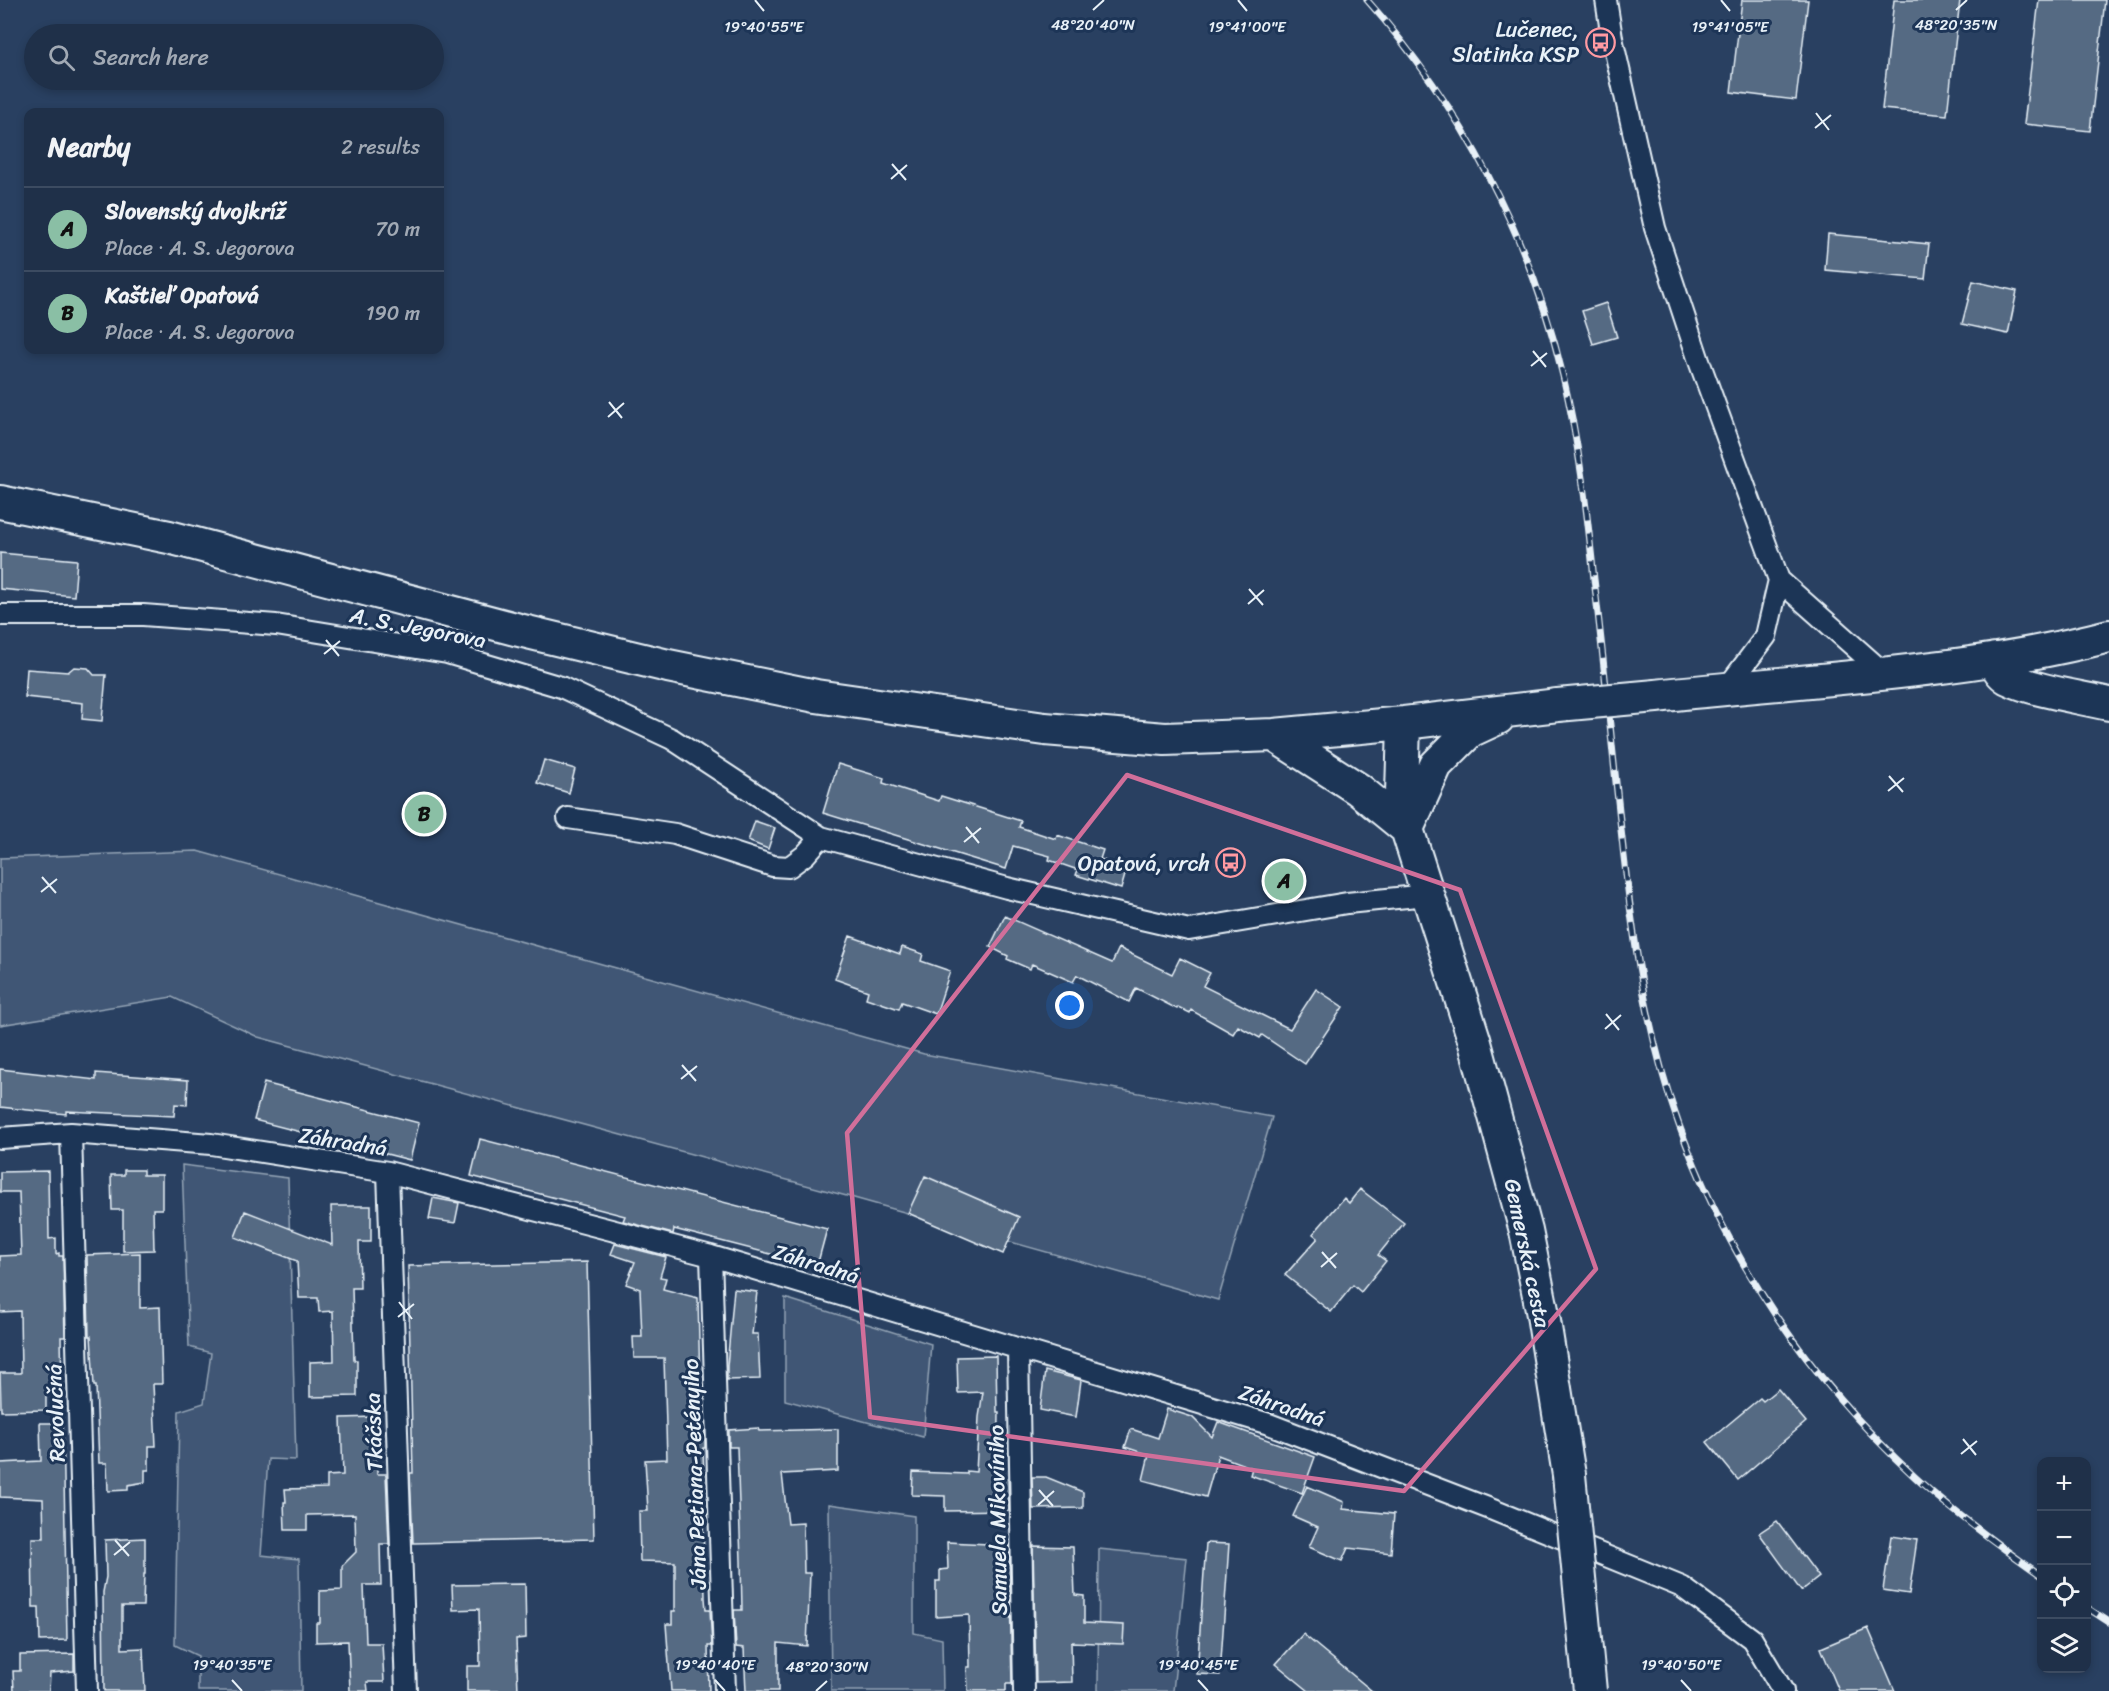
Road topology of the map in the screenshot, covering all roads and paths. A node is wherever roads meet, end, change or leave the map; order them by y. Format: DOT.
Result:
graph roads {
  1 [pos="1606,0"];
  2 [pos="0,502"];
  3 [pos="1779,580"];
  4 [pos="0,615"];
  5 [pos="2109,636"];
  6 [pos="1995,659"];
  7 [pos="1885,674"];
  8 [pos="1727,688"];
  9 [pos="2109,704"];
  10 [pos="1517,710"];
  11 [pos="1404,723"];
  12 [pos="1274,735"];
  13 [pos="568,818"];
  14 [pos="1407,829"];
  15 [pos="821,837"];
  16 [pos="1427,895"];
  17 [pos="71,1133"];
  18 [pos="0,1138"];
  19 [pos="388,1172"];
  20 [pos="711,1256"];
  21 [pos="1018,1349"];
  22 [pos="87,1691"];
  23 [pos="406,1691"];
  24 [pos="724,1691"];
  25 [pos="1024,1691"];
  26 [pos="1590,1691"];
  27 [pos="1783,1691"];
  1 -- 3 [label="street"];
  2 -- 12 [label="main road"];
  3 -- 7 [label="street"];
  3 -- 8 [label="street"];
  4 -- 15 [label="street, A. S. Jegorova"];
  5 -- 6 [label="main road"];
  6 -- 7 [label="main road"];
  6 -- 9 [label="main road"];
  7 -- 8 [label="main road"];
  8 -- 10 [label="main road, bridge"];
  10 -- 11 [label="main road"];
  10 -- 14 [label="main road"];
  11 -- 12 [label="main road"];
  11 -- 14 [label="main road, Gemerská cesta"];
  12 -- 14 [label="main road"];
  13 -- 15 [label="street"];
  14 -- 16 [label="main road, Gemerská cesta"];
  15 -- 16 [label="street, A. S. Jegorova"];
  16 -- 26 [label="main road, Gemerská cesta, bridge"];
  17 -- 18 [label="street, Záhradná"];
  17 -- 19 [label="street, Záhradná"];
  17 -- 22 [label="street, Revolučná"];
  19 -- 20 [label="street, Záhradná"];
  19 -- 23 [label="street, Tkáčska"];
  20 -- 21 [label="street, Záhradná"];
  20 -- 24 [label="street, Jána Petiana-Petényiho"];
  21 -- 25 [label="street, Samuela Mikovíniho"];
  21 -- 27 [label="street, Záhradná"];
}
